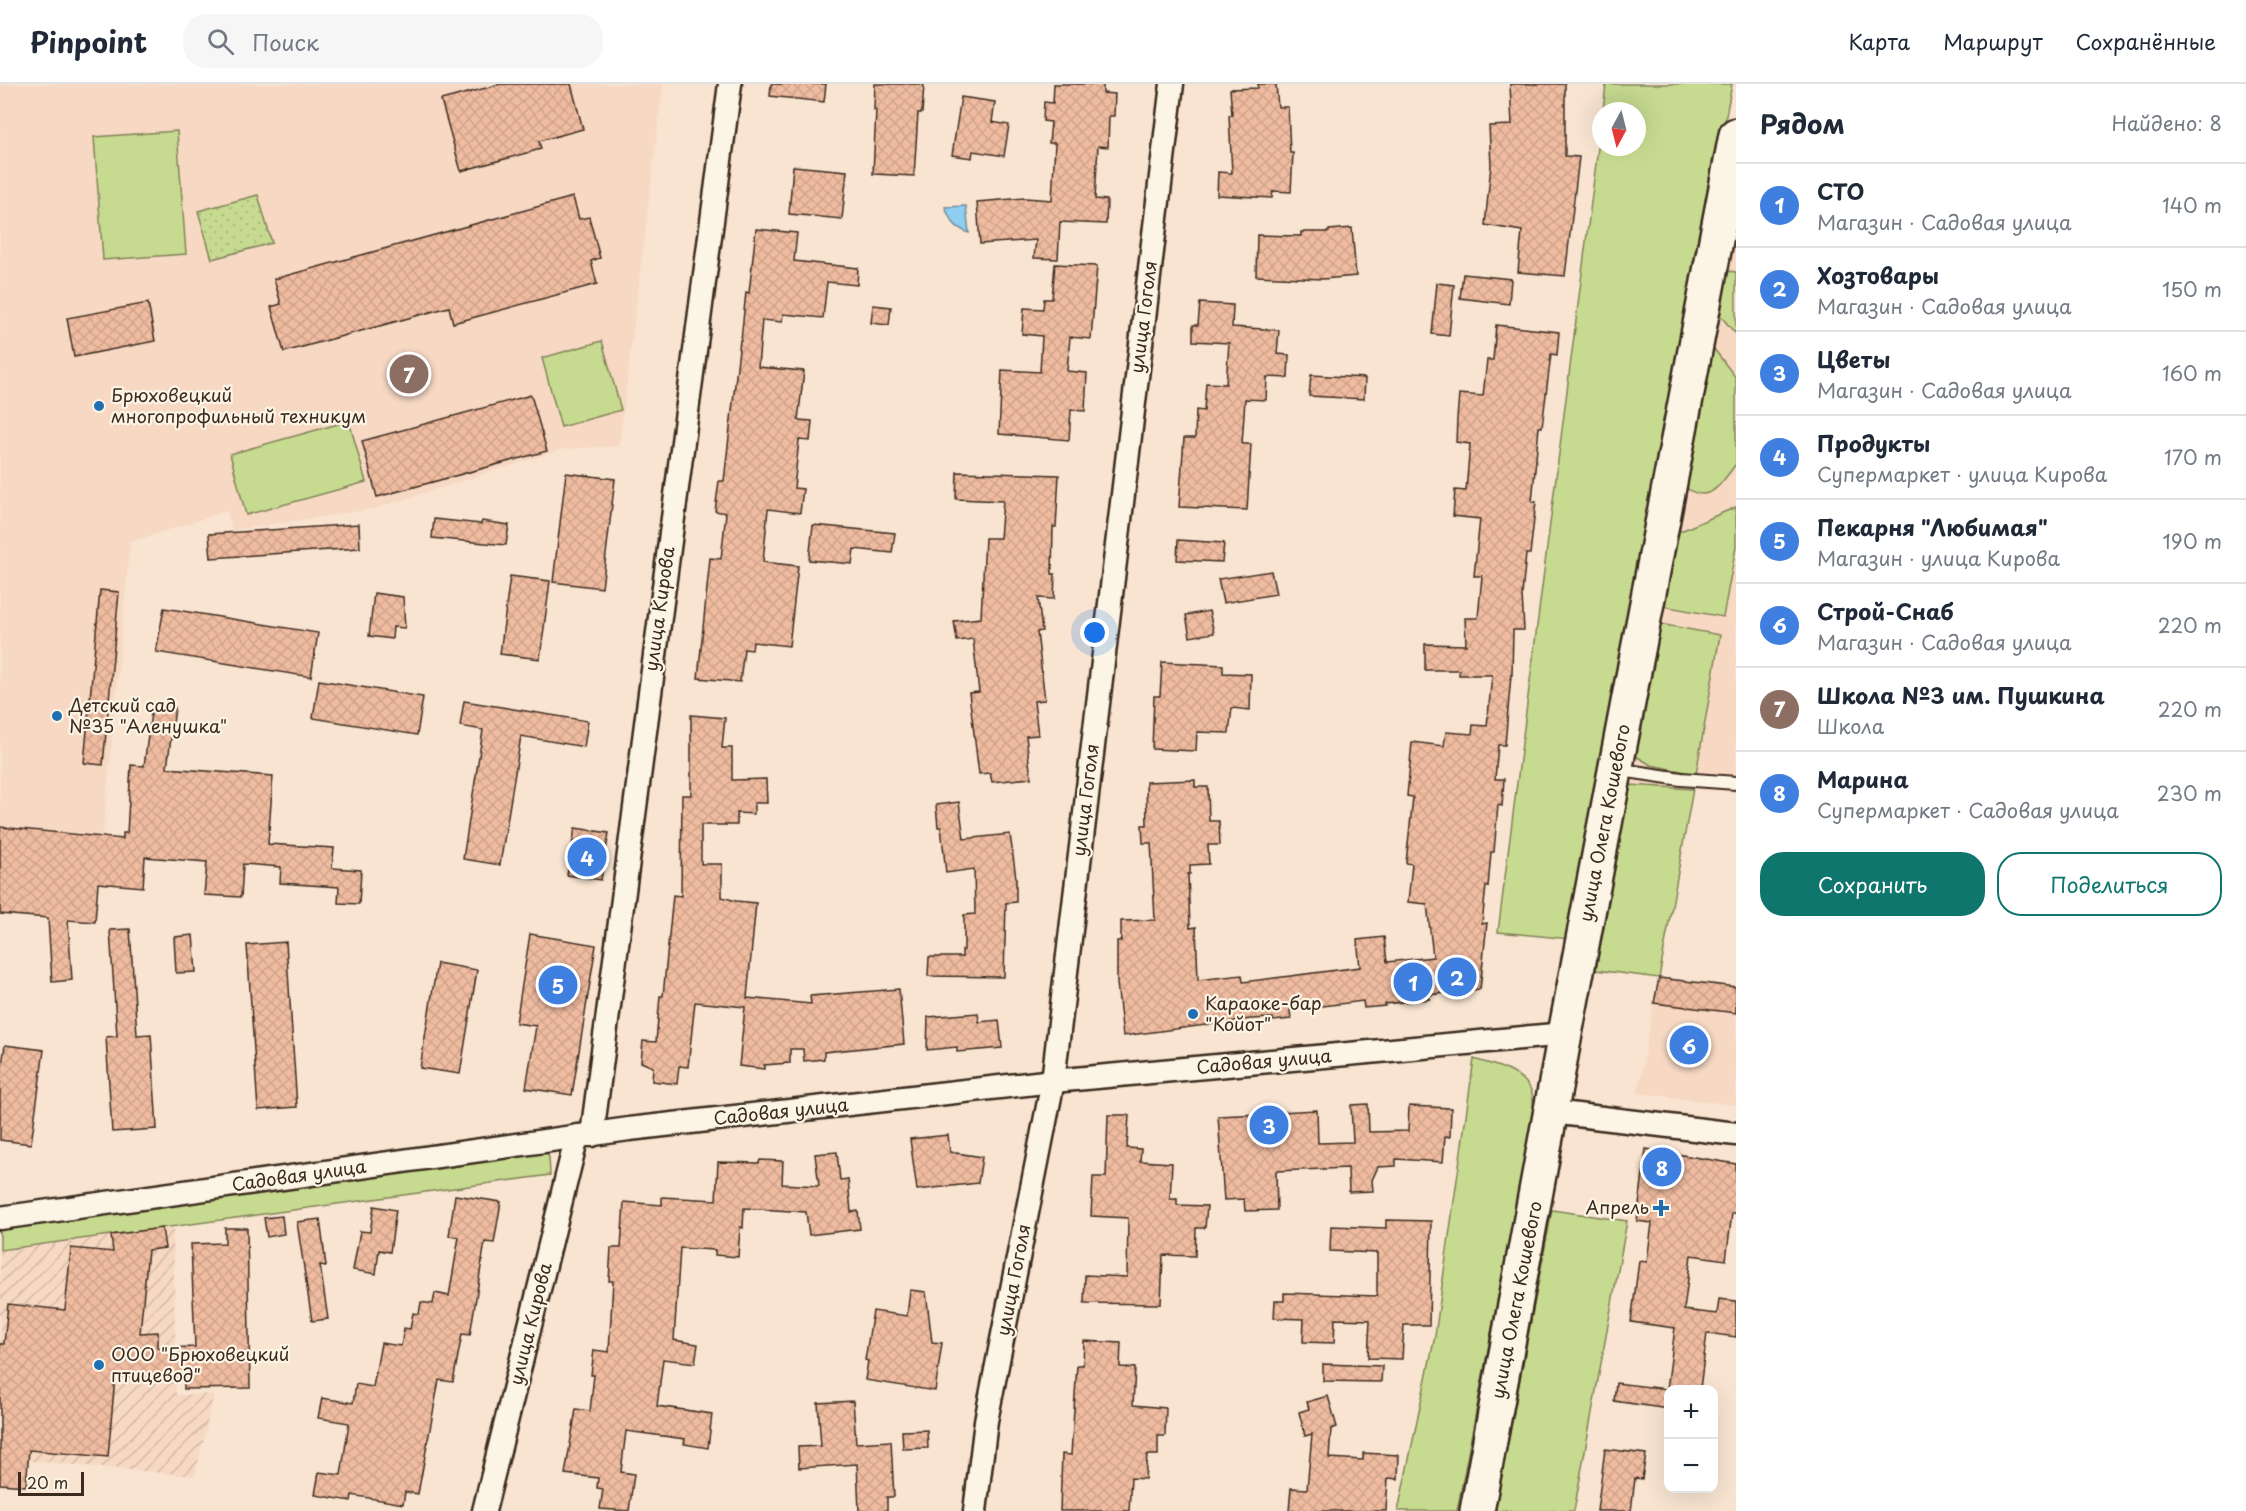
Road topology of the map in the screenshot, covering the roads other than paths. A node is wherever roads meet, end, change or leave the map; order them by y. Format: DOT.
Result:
graph roads {
  1 [pos="730,84"];
  2 [pos="1172,84"];
  3 [pos="1736,135"];
  4 [pos="1615,769"];
  5 [pos="1736,783"];
  6 [pos="1565,1034"];
  7 [pos="1053,1081"];
  8 [pos="1552,1112"];
  9 [pos="1736,1134"];
  10 [pos="584,1135"];
  11 [pos="0,1218"];
  12 [pos="484,1511"];
  13 [pos="975,1511"];
  14 [pos="1477,1511"];
  1 -- 10 [label="street, улица Кирова"];
  2 -- 7 [label="street, улица Гоголя"];
  3 -- 4 [label="street, улица Олега Кошевого"];
  4 -- 5 [label="lane"];
  4 -- 6 [label="street, улица Олега Кошевого"];
  6 -- 7 [label="street, Садовая улица"];
  6 -- 8 [label="street, улица Олега Кошевого"];
  7 -- 10 [label="street, Садовая улица"];
  7 -- 13 [label="street, улица Гоголя"];
  8 -- 9 [label="street"];
  8 -- 14 [label="street, улица Олега Кошевого"];
  10 -- 11 [label="street, Садовая улица"];
  10 -- 12 [label="street, улица Кирова"];
}
